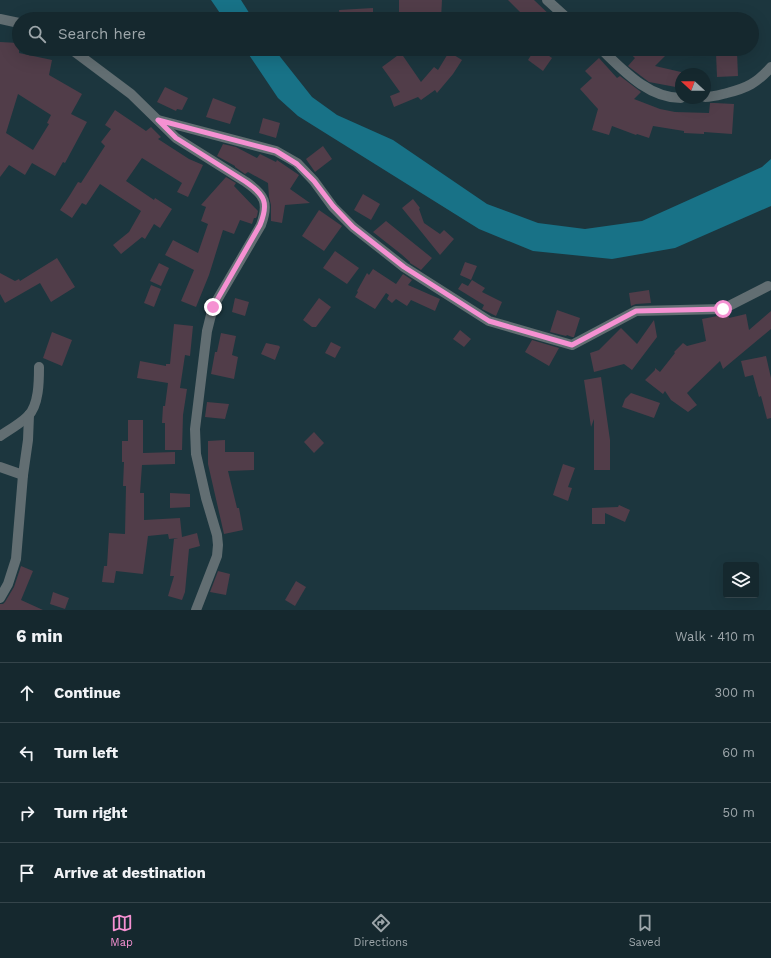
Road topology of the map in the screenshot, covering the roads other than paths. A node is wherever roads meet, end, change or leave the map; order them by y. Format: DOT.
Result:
graph roads {
  1 [pos="547,0"];
  2 [pos="560,12"];
  3 [pos="0,18"];
  4 [pos="12,21"];
  5 [pos="80,56"];
  6 [pos="608,56"];
  7 [pos="771,66"];
  8 [pos="711,97"];
  9 [pos="675,98"];
  10 [pos="158,120"];
  11 [pos="768,286"];
  12 [pos="39,367"];
  13 [pos="29,415"];
  14 [pos="0,436"];
  15 [pos="0,467"];
  16 [pos="23,475"];
  17 [pos="0,598"];
  18 [pos="196,610"];
  1 -- 2 [label="street"];
  3 -- 4 [label="street"];
  5 -- 10 [label="street"];
  6 -- 9 [label="street"];
  7 -- 8 [label="street"];
  10 -- 11 [label="street"];
  10 -- 18 [label="street"];
  12 -- 13 [label="street"];
  13 -- 14 [label="street"];
  13 -- 16 [label="street"];
  15 -- 16 [label="street"];
  16 -- 17 [label="street"];
}
